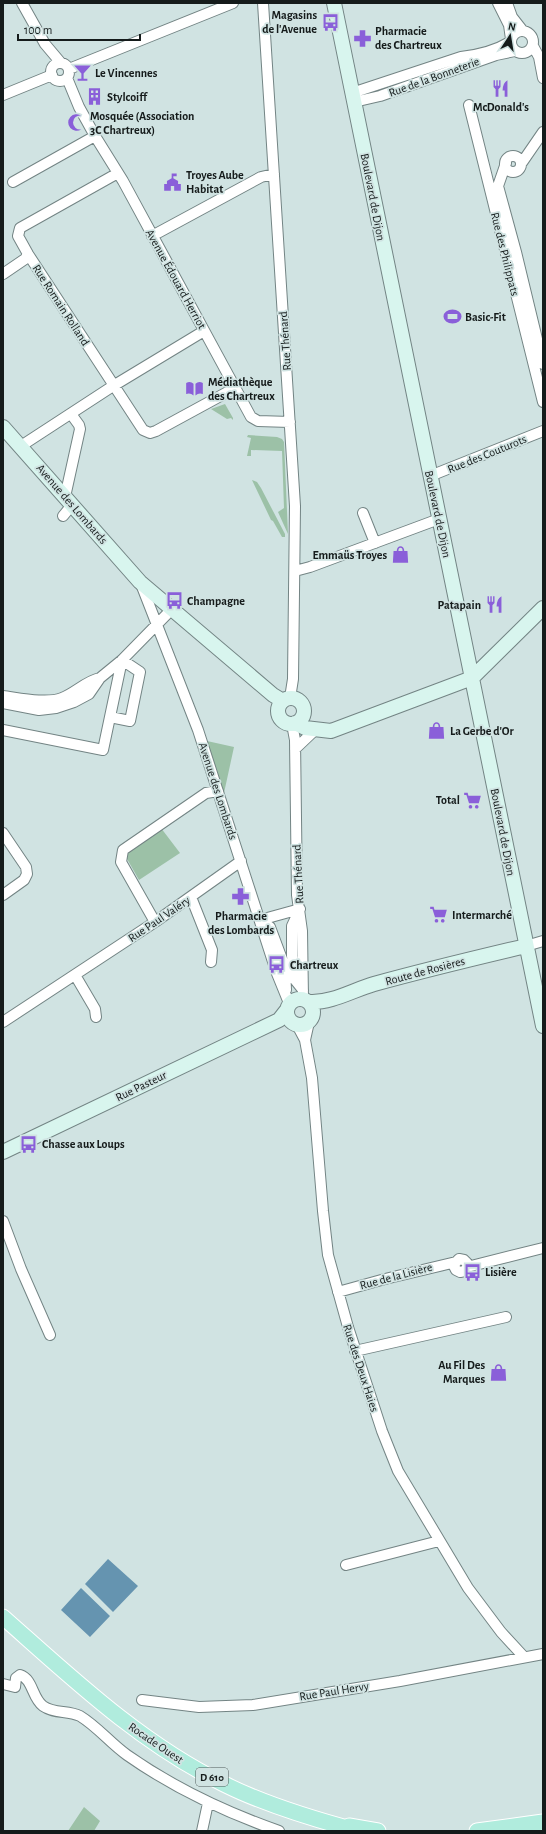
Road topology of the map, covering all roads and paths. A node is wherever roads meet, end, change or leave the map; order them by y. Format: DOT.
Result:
graph roads {
  1 [pos="22,3"];
  2 [pos="233,3"];
  3 [pos="263,3"];
  4 [pos="334,3"];
  5 [pos="498,3"];
  6 [pos="507,3"];
  7 [pos="523,31"];
  8 [pos="512,44"];
  9 [pos="529,50"];
  10 [pos="60,72"];
  11 [pos="543,78"];
  12 [pos="3,95"];
  13 [pos="353,98"];
  14 [pos="469,105"];
  15 [pos="541,135"];
  16 [pos="95,136"];
  17 [pos="509,160"];
  18 [pos="521,164"];
  19 [pos="514,172"];
  20 [pos="118,173"];
  21 [pos="274,174"];
  22 [pos="13,182"];
  23 [pos="502,197"];
  24 [pos="152,236"];
  25 [pos="28,254"];
  26 [pos="3,274"];
  27 [pos="204,331"];
  28 [pos="543,364"];
  29 [pos="113,386"];
  30 [pos="235,388"];
  31 [pos="543,402"];
  32 [pos="71,414"];
  33 [pos="290,422"];
  34 [pos="3,427"];
  35 [pos="543,431"];
  36 [pos="21,446"];
  37 [pos="430,476"];
  38 [pos="69,501"];
  39 [pos="363,513"];
  40 [pos="63,516"];
  41 [pos="439,519"];
  42 [pos="375,543"];
  43 [pos="295,571"];
  44 [pos="140,582"];
  45 [pos="172,608"];
  46 [pos="543,608"];
  47 [pos="157,624"];
  48 [pos="122,660"];
  49 [pos="100,678"];
  50 [pos="472,678"];
  51 [pos="3,696"];
  52 [pos="287,696"];
  53 [pos="3,703"];
  54 [pos="110,717"];
  55 [pos="297,721"];
  56 [pos="3,730"];
  57 [pos="319,730"];
  58 [pos="295,749"];
  59 [pos="218,791"];
  60 [pos="3,833"];
  61 [pos="241,861"];
  62 [pos="3,895"];
  63 [pos="191,897"];
  64 [pos="300,909"];
  65 [pos="260,920"];
  66 [pos="155,922"];
  67 [pos="543,941"];
  68 [pos="526,946"];
  69 [pos="211,962"];
  70 [pos="75,974"];
  71 [pos="297,1009"];
  72 [pos="96,1017"];
  73 [pos="3,1022"];
  74 [pos="543,1026"];
  75 [pos="3,1152"];
  76 [pos="3,1221"];
  77 [pos="543,1248"];
  78 [pos="338,1292"];
  79 [pos="506,1317"];
  80 [pos="50,1335"];
  81 [pos="355,1351"];
  82 [pos="439,1541"];
  83 [pos="346,1565"];
  84 [pos="3,1617"];
  85 [pos="543,1654"];
  86 [pos="524,1658"];
  87 [pos="3,1684"];
  88 [pos="142,1700"];
  89 [pos="208,1803"];
  90 [pos="543,1822"];
  91 [pos="330,1824"];
  92 [pos="202,1831"];
  93 [pos="279,1831"];
  94 [pos="358,1831"];
  95 [pos="378,1831"];
  96 [pos="477,1831"];
  1 -- 10 [label="street, Avenue Édouard Herriot"];
  2 -- 10 [label="street"];
  3 -- 21 [label="street, Rue Thénard"];
  4 -- 13 [label="street, Boulevard de Dijon"];
  5 -- 8 [label="street"];
  6 -- 7 [label="street"];
  7 -- 8 [label="street"];
  7 -- 9 [label="street"];
  8 -- 9 [label="street"];
  8 -- 13 [label="street, Rue de la Bonneterie"];
  9 -- 11 [label="street"];
  10 -- 12 [label="street"];
  10 -- 16 [label="street, Avenue Édouard Herriot"];
  13 -- 37 [label="street, Boulevard de Dijon"];
  14 -- 31 [label="street, Rue des Philippats"];
  15 -- 17 [label="street"];
  15 -- 18 [label="street"];
  16 -- 20 [label="street, Avenue Édouard Herriot"];
  16 -- 22 [label="street"];
  17 -- 18 [label="street"];
  17 -- 19 [label="street"];
  17 -- 23 [label="street"];
  18 -- 19 [label="street"];
  19 -- 23 [label="street"];
  20 -- 24 [label="street, Avenue Édouard Herriot"];
  20 -- 25 [label="street, Rue Romain Rolland"];
  21 -- 24 [label="street"];
  21 -- 33 [label="street, Rue Thénard"];
  23 -- 28 [label="street"];
  24 -- 27 [label="street, Avenue Édouard Herriot"];
  25 -- 26 [label="street"];
  25 -- 29 [label="street, Rue Romain Rolland"];
  27 -- 29 [label="street"];
  27 -- 30 [label="street, Avenue Édouard Herriot"];
  29 -- 30 [label="street, Rue Romain Rolland"];
  29 -- 32 [label="street"];
  30 -- 33 [label="street, Avenue Édouard Herriot"];
  32 -- 36 [label="street"];
  32 -- 38 [label="street"];
  33 -- 43 [label="street, Rue Thénard"];
  34 -- 36 [label="street, Avenue des Lombards"];
  35 -- 37 [label="street, Rue des Couturots"];
  36 -- 38 [label="street, Avenue des Lombards"];
  37 -- 41 [label="street, Boulevard de Dijon"];
  38 -- 40 [label="street"];
  38 -- 44 [label="street, Avenue des Lombards"];
  39 -- 42 [label="street"];
  41 -- 42 [label="street"];
  41 -- 50 [label="street, Boulevard de Dijon"];
  42 -- 43 [label="street"];
  43 -- 52 [label="street, Rue Thénard"];
  44 -- 45 [label="street, Avenue des Lombards"];
  44 -- 47 [label="street, Avenue des Lombards"];
  45 -- 47 [label="street"];
  45 -- 52 [label="street, Avenue des Lombards"];
  46 -- 50 [label="street"];
  47 -- 48 [label="street"];
  47 -- 59 [label="street, Avenue des Lombards"];
  48 -- 49 [label="street"];
  48 -- 54 [label="street"];
  48 -- 54 [label="street"];
  49 -- 51 [label="street"];
  49 -- 53 [label="street"];
  50 -- 57 [label="street"];
  50 -- 68 [label="street, Boulevard de Dijon"];
  52 -- 55 [label="street"];
  52 -- 55 [label="street"];
  54 -- 56 [label="street"];
  55 -- 57 [label="street"];
  55 -- 58 [label="street, Rue Thénard"];
  57 -- 58 [label="street"];
  58 -- 64 [label="street, Rue Thénard"];
  59 -- 61 [label="street, Avenue des Lombards"];
  59 -- 66 [label="street"];
  60 -- 62 [label="street"];
  61 -- 63 [label="street, Rue Paul Valéry"];
  61 -- 65 [label="street, Avenue des Lombards"];
  63 -- 66 [label="street, Rue Paul Valéry"];
  63 -- 69 [label="street"];
  64 -- 65 [label="street"];
  64 -- 71 [label="street, Rue Thénard"];
  65 -- 71 [label="street"];
  66 -- 70 [label="street, Rue Paul Valéry"];
  67 -- 68 [label="street"];
  68 -- 71 [label="street, Route de Rosières"];
  68 -- 74 [label="street, Boulevard de Dijon"];
  70 -- 72 [label="street"];
  70 -- 73 [label="street, Rue Paul Valéry"];
  71 -- 75 [label="street, Rue Pasteur"];
  71 -- 78 [label="street, Rue des Deux Haies"];
  76 -- 80 [label="street"];
  77 -- 78 [label="street, Rue de la Lisière"];
  78 -- 81 [label="street, Rue des Deux Haies"];
  79 -- 81 [label="street"];
  81 -- 82 [label="street, Rue des Deux Haies"];
  82 -- 83 [label="street"];
  82 -- 86 [label="street, Rue des Deux Haies"];
  84 -- 91 [label="main road, Rocade Ouest / D 610"];
  85 -- 86 [label="street, Rue Paul Hervy"];
  86 -- 88 [label="street, Rue Paul Hervy"];
  87 -- 89 [label="street"];
  89 -- 92 [label="street"];
  89 -- 93 [label="street"];
  90 -- 96 [label="main road"];
  91 -- 94 [label="main road, Rocade Ouest / D 610"];
  91 -- 95 [label="main road"];
}
